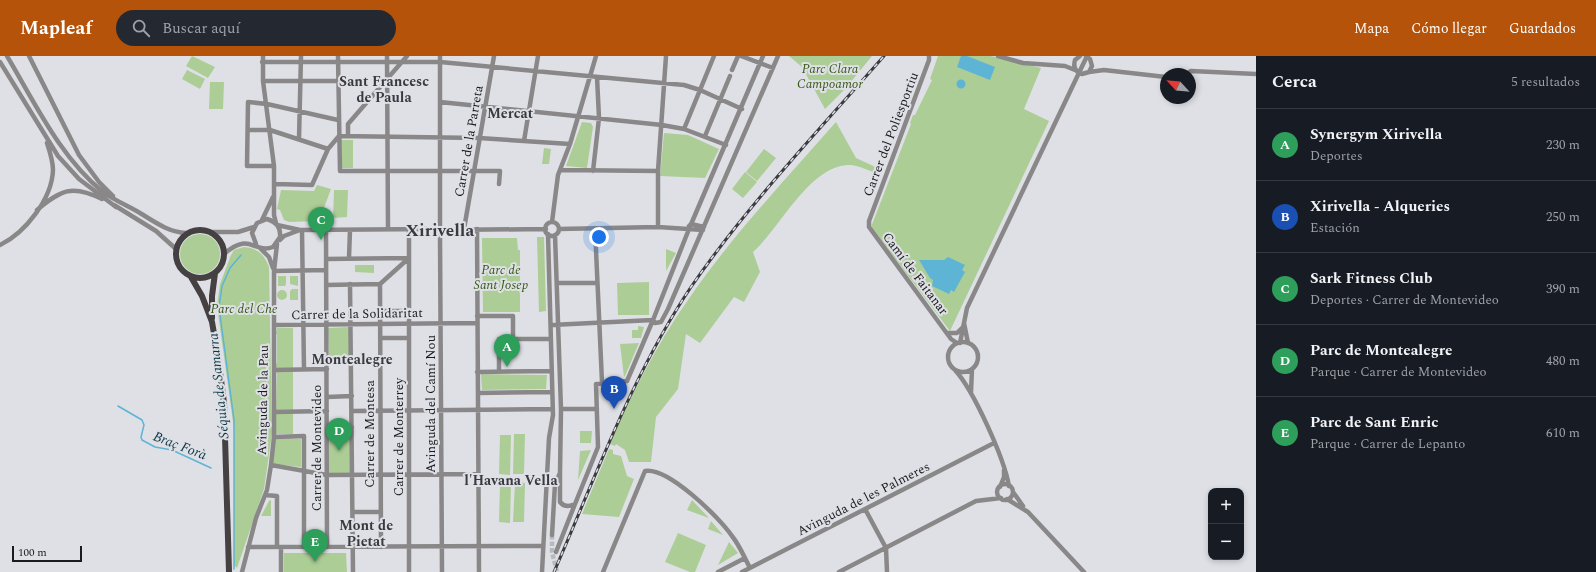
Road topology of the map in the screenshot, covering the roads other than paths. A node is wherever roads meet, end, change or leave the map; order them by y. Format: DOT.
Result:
graph roads {
  1 [pos="7,56"];
  2 [pos="29,56"];
  3 [pos="263,56"];
  4 [pos="301,56"];
  5 [pos="338,56"];
  6 [pos="387,56"];
  7 [pos="407,56"];
  8 [pos="494,56"];
  9 [pos="538,56"];
  10 [pos="596,56"];
  11 [pos="666,56"];
  12 [pos="714,56"];
  13 [pos="740,56"];
  14 [pos="763,56"];
  15 [pos="778,56"];
  16 [pos="929,56"];
  17 [pos="998,56"];
  18 [pos="1080,56"];
  19 [pos="1086,56"];
  20 [pos="440,59"];
  21 [pos="1075,60"];
  22 [pos="1092,60"];
  23 [pos="0,62"];
  24 [pos="262,62"];
  25 [pos="300,62"];
  26 [pos="387,62"];
  27 [pos="401,62"];
  28 [pos="338,63"];
  29 [pos="760,64"];
  30 [pos="492,66"];
  31 [pos="1065,66"];
  32 [pos="773,68"];
  33 [pos="732,70"];
  34 [pos="1104,70"];
  35 [pos="535,71"];
  36 [pos="1077,71"];
  37 [pos="1196,72"];
  38 [pos="1087,73"];
  39 [pos="1256,74"];
  40 [pos="590,76"];
  41 [pos="730,76"];
  42 [pos="1160,76"];
  43 [pos="597,77"];
  44 [pos="387,78"];
  45 [pos="1077,79"];
  46 [pos="263,81"];
  47 [pos="300,81"];
  48 [pos="338,81"];
  49 [pos="664,84"];
  50 [pos="700,90"];
  51 [pos="720,99"];
  52 [pos="440,102"];
  53 [pos="267,104"];
  54 [pos="485,107"];
  55 [pos="742,109"];
  56 [pos="300,111"];
  57 [pos="528,111"];
  58 [pos="578,116"];
  59 [pos="599,118"];
  60 [pos="338,120"];
  61 [pos="662,125"];
  62 [pos="684,129"];
  63 [pos="248,130"];
  64 [pos="270,130"];
  65 [pos="338,136"];
  66 [pos="348,136"];
  67 [pos="387,136"];
  68 [pos="705,136"];
  69 [pos="440,137"];
  70 [pos="45,138"];
  71 [pos="479,138"];
  72 [pos="299,139"];
  73 [pos="524,141"];
  74 [pos="570,144"];
  75 [pos="726,145"];
  76 [pos="328,149"];
  77 [pos="274,166"];
  78 [pos="561,170"];
  79 [pos="440,171"];
  80 [pos="474,171"];
  81 [pos="593,171"];
  82 [pos="388,172"];
  83 [pos="658,172"];
  84 [pos="275,184"];
  85 [pos="499,184"];
  86 [pos="275,194"];
  87 [pos="119,201"];
  88 [pos="116,207"];
  89 [pos="37,210"];
  90 [pos="870,219"];
  91 [pos="262,220"];
  92 [pos="552,222"];
  93 [pos="277,224"];
  94 [pos="691,224"];
  95 [pos="440,226"];
  96 [pos="254,227"];
  97 [pos="658,227"];
  98 [pos="595,228"];
  99 [pos="667,228"];
  100 [pos="704,228"];
  101 [pos="388,229"];
  102 [pos="409,229"];
  103 [pos="435,229"];
  104 [pos="464,229"];
  105 [pos="477,229"];
  106 [pos="546,229"];
  107 [pos="559,229"];
  108 [pos="689,229"];
  109 [pos="301,230"];
  110 [pos="326,230"];
  111 [pos="350,230"];
  112 [pos="445,230"];
  113 [pos="212,232"];
  114 [pos="186,233"];
  115 [pos="548,234"];
  116 [pos="440,235"];
  117 [pos="555,235"];
  118 [pos="686,238"];
  119 [pos="278,243"];
  120 [pos="0,245"];
  121 [pos="257,246"];
  122 [pos="176,249"];
  123 [pos="224,254"];
  124 [pos="349,258"];
  125 [pos="408,258"];
  126 [pos="326,259"];
  127 [pos="326,270"];
  128 [pos="274,271"];
  129 [pos="303,271"];
  130 [pos="216,273"];
  131 [pos="191,277"];
  132 [pos="557,283"];
  133 [pos="597,283"];
  134 [pos="350,284"];
  135 [pos="380,284"];
  136 [pos="326,285"];
  137 [pos="658,307"];
  138 [pos="668,309"];
  139 [pos="380,311"];
  140 [pos="409,311"];
  141 [pos="477,316"];
  142 [pos="653,320"];
  143 [pos="964,320"];
  144 [pos="212,322"];
  145 [pos="600,322"];
  146 [pos="440,323"];
  147 [pos="477,323"];
  148 [pos="409,324"];
  149 [pos="558,324"];
  150 [pos="274,325"];
  151 [pos="303,325"];
  152 [pos="326,325"];
  153 [pos="351,325"];
  154 [pos="380,325"];
  155 [pos="551,325"];
  156 [pos="962,328"];
  157 [pos="947,333"];
  158 [pos="380,338"];
  159 [pos="409,338"];
  160 [pos="513,339"];
  161 [pos="551,339"];
  162 [pos="951,339"];
  163 [pos="958,343"];
  164 [pos="968,343"];
  165 [pos="952,348"];
  166 [pos="352,359"];
  167 [pos="326,360"];
  168 [pos="304,369"];
  169 [pos="326,369"];
  170 [pos="972,369"];
  171 [pos="274,370"];
  172 [pos="955,370"];
  173 [pos="499,371"];
  174 [pos="552,371"];
  175 [pos="477,372"];
  176 [pos="602,382"];
  177 [pos="552,392"];
  178 [pos="478,393"];
  179 [pos="971,394"];
  180 [pos="352,396"];
  181 [pos="327,397"];
  182 [pos="552,409"];
  183 [pos="561,409"];
  184 [pos="597,409"];
  185 [pos="352,410"];
  186 [pos="380,410"];
  187 [pos="409,410"];
  188 [pos="441,410"];
  189 [pos="478,410"];
  190 [pos="327,411"];
  191 [pos="274,412"];
  192 [pos="327,427"];
  193 [pos="352,427"];
  194 [pos="274,437"];
  195 [pos="994,443"];
  196 [pos="271,465"];
  197 [pos="1004,468"];
  198 [pos="304,471"];
  199 [pos="560,473"];
  200 [pos="479,474"];
  201 [pos="327,475"];
  202 [pos="380,475"];
  203 [pos="409,475"];
  204 [pos="441,475"];
  205 [pos="352,476"];
  206 [pos="548,479"];
  207 [pos="1009,486"];
  208 [pos="999,488"];
  209 [pos="1013,492"];
  210 [pos="265,495"];
  211 [pos="554,497"];
  212 [pos="985,498"];
  213 [pos="1001,498"];
  214 [pos="1007,499"];
  215 [pos="575,504"];
  216 [pos="865,509"];
  217 [pos="1025,509"];
  218 [pos="353,512"];
  219 [pos="380,512"];
  220 [pos="552,535"];
  221 [pos="442,546"];
  222 [pos="479,546"];
  223 [pos="543,546"];
  224 [pos="248,547"];
  225 [pos="304,547"];
  226 [pos="327,547"];
  227 [pos="381,547"];
  228 [pos="409,547"];
  229 [pos="279,548"];
  230 [pos="353,548"];
  231 [pos="886,548"];
  232 [pos="556,552"];
  233 [pos="745,558"];
  234 [pos="750,568"];
  235 [pos="229,572"];
  236 [pos="242,572"];
  237 [pos="281,572"];
  238 [pos="353,572"];
  239 [pos="410,572"];
  240 [pos="442,572"];
  241 [pos="479,572"];
  242 [pos="542,572"];
  243 [pos="603,572"];
  244 [pos="718,572"];
  245 [pos="742,572"];
  246 [pos="839,572"];
  247 [pos="887,572"];
  248 [pos="1084,572"];
  1 -- 87 [label="street"];
  2 -- 87 [label="street"];
  3 -- 24 [label="street"];
  4 -- 25 [label="street"];
  5 -- 28 [label="street"];
  6 -- 26 [label="street"];
  7 -- 27 [label="street"];
  8 -- 30 [label="street, Carrer de la Parreta"];
  9 -- 35 [label="street"];
  10 -- 40 [label="street"];
  11 -- 49 [label="street"];
  12 -- 50 [label="street"];
  13 -- 29 [label="street"];
  13 -- 33 [label="street"];
  14 -- 29 [label="street"];
  15 -- 32 [label="street"];
  16 -- 90 [label="street, Carrer del Poliesportiu"];
  17 -- 31 [label="street"];
  18 -- 21 [label="street"];
  19 -- 22 [label="street"];
  19 -- 36 [label="street"];
  20 -- 27 [label="street"];
  20 -- 30 [label="street"];
  20 -- 52 [label="street"];
  21 -- 31 [label="street"];
  21 -- 36 [label="street"];
  22 -- 34 [label="street"];
  22 -- 38 [label="street"];
  23 -- 70 [label="street"];
  24 -- 25 [label="street"];
  24 -- 46 [label="street"];
  25 -- 28 [label="street"];
  25 -- 47 [label="street"];
  26 -- 27 [label="street"];
  26 -- 28 [label="street"];
  26 -- 44 [label="street"];
  27 -- 44 [label="street"];
  28 -- 48 [label="street"];
  29 -- 32 [label="street"];
  29 -- 55 [label="street"];
  30 -- 35 [label="street"];
  30 -- 54 [label="street, Carrer de la Parreta"];
  31 -- 36 [label="street"];
  32 -- 100 [label="street"];
  34 -- 38 [label="street"];
  34 -- 42 [label="street"];
  35 -- 40 [label="street"];
  35 -- 57 [label="street"];
  36 -- 38 [label="street"];
  36 -- 45 [label="street"];
  37 -- 39 [label="street"];
  38 -- 45 [label="street"];
  40 -- 43 [label="street"];
  40 -- 58 [label="street"];
  41 -- 51 [label="street"];
  43 -- 49 [label="street"];
  43 -- 59 [label="street"];
  44 -- 66 [label="street"];
  44 -- 67 [label="street"];
  45 -- 143 [label="street"];
  46 -- 47 [label="street"];
  46 -- 53 [label="street"];
  47 -- 48 [label="street"];
  47 -- 56 [label="street"];
  48 -- 60 [label="street"];
  49 -- 50 [label="street"];
  49 -- 61 [label="street"];
  50 -- 51 [label="street"];
  50 -- 62 [label="street"];
  51 -- 55 [label="street"];
  51 -- 68 [label="street"];
  52 -- 54 [label="street"];
  52 -- 69 [label="street"];
  53 -- 56 [label="street"];
  53 -- 63 [label="street"];
  53 -- 64 [label="street"];
  54 -- 57 [label="street"];
  54 -- 71 [label="street, Carrer de la Parreta"];
  55 -- 75 [label="street"];
  56 -- 60 [label="street"];
  56 -- 72 [label="street"];
  57 -- 58 [label="street"];
  57 -- 73 [label="street"];
  58 -- 59 [label="street"];
  58 -- 74 [label="street"];
  59 -- 61 [label="street"];
  59 -- 81 [label="street"];
  60 -- 65 [label="street"];
  61 -- 62 [label="street"];
  61 -- 83 [label="street"];
  62 -- 68 [label="street"];
  63 -- 64 [label="street"];
  63 -- 77 [label="street"];
  64 -- 72 [label="street"];
  64 -- 77 [label="street"];
  65 -- 66 [label="street"];
  65 -- 76 [label="street"];
  65 -- 82 [label="street"];
  66 -- 67 [label="street"];
  67 -- 69 [label="street"];
  67 -- 82 [label="street"];
  68 -- 75 [label="street"];
  69 -- 71 [label="street"];
  69 -- 79 [label="street"];
  70 -- 88 [label="street"];
  70 -- 89 [label="street"];
  71 -- 73 [label="street"];
  71 -- 80 [label="street, Carrer de la Parreta"];
  72 -- 76 [label="street"];
  73 -- 74 [label="street"];
  74 -- 78 [label="street"];
  75 -- 94 [label="street"];
  76 -- 84 [label="street"];
  77 -- 84 [label="street"];
  78 -- 81 [label="street"];
  78 -- 92 [label="street"];
  79 -- 80 [label="street"];
  79 -- 82 [label="street"];
  79 -- 95 [label="street"];
  80 -- 85 [label="street"];
  80 -- 104 [label="street, Carrer de la Parreta"];
  81 -- 83 [label="street"];
  82 -- 101 [label="street"];
  83 -- 97 [label="street"];
  84 -- 86 [label="street"];
  86 -- 91 [label="street"];
  86 -- 93 [label="street"];
  87 -- 114 [label="street"];
  88 -- 89 [label="street"];
  88 -- 122 [label="street"];
  89 -- 120 [label="street"];
  90 -- 157 [label="street, Camí de Faitanar"];
  91 -- 93 [label="street"];
  91 -- 96 [label="street"];
  92 -- 106 [label="street"];
  92 -- 107 [label="street"];
  93 -- 109 [label="street"];
  93 -- 119 [label="street"];
  94 -- 99 [label="street"];
  94 -- 100 [label="street"];
  94 -- 108 [label="street"];
  95 -- 103 [label="street"];
  95 -- 112 [label="street"];
  96 -- 113 [label="street"];
  96 -- 121 [label="street"];
  97 -- 98 [label="street"];
  97 -- 99 [label="street"];
  98 -- 107 [label="street"];
  98 -- 133 [label="street"];
  99 -- 108 [label="street"];
  99 -- 118 [label="street"];
  100 -- 108 [label="street"];
  100 -- 138 [label="street"];
  101 -- 102 [label="street"];
  101 -- 111 [label="street"];
  102 -- 103 [label="street"];
  102 -- 125 [label="street, Carrer de Monterrey"];
  103 -- 116 [label="street"];
  104 -- 105 [label="street"];
  104 -- 112 [label="street"];
  105 -- 106 [label="street"];
  105 -- 141 [label="street"];
  106 -- 115 [label="street"];
  107 -- 117 [label="street"];
  108 -- 118 [label="street"];
  109 -- 110 [label="street"];
  109 -- 119 [label="street"];
  109 -- 129 [label="street"];
  110 -- 111 [label="street"];
  110 -- 126 [label="street, Carrer de Montevideo"];
  111 -- 124 [label="street"];
  112 -- 116 [label="street"];
  113 -- 114 [label="main road"];
  113 -- 123 [label="main road"];
  114 -- 122 [label="main road"];
  115 -- 117 [label="street"];
  115 -- 155 [label="street"];
  116 -- 146 [label="street, Avinguda del Camí Nou"];
  117 -- 132 [label="street"];
  118 -- 137 [label="street"];
  119 -- 121 [label="street"];
  119 -- 128 [label="street, Avinguda de la Pau"];
  121 -- 123 [label="street"];
  121 -- 128 [label="street, Avinguda de la Pau"];
  122 -- 131 [label="main road"];
  123 -- 130 [label="main road"];
  124 -- 125 [label="street"];
  124 -- 126 [label="street"];
  125 -- 135 [label="street"];
  125 -- 140 [label="street, Carrer de Monterrey"];
  126 -- 127 [label="street, Carrer de Montevideo"];
  127 -- 129 [label="street"];
  127 -- 136 [label="street, Carrer de Montevideo"];
  128 -- 129 [label="street"];
  128 -- 150 [label="street, Avinguda de la Pau"];
  129 -- 151 [label="street"];
  130 -- 131 [label="main road"];
  130 -- 144 [label="main road"];
  131 -- 144 [label="main road"];
  132 -- 133 [label="street"];
  132 -- 149 [label="street"];
  133 -- 145 [label="street"];
  134 -- 135 [label="street"];
  134 -- 136 [label="street"];
  134 -- 153 [label="street"];
  135 -- 139 [label="street, Carrer de Montesa"];
  136 -- 152 [label="street, Carrer de Montevideo"];
  137 -- 138 [label="street"];
  137 -- 142 [label="street"];
  138 -- 142 [label="street"];
  139 -- 140 [label="street"];
  139 -- 154 [label="street, Carrer de Montesa"];
  140 -- 148 [label="street, Carrer de Monterrey"];
  141 -- 147 [label="street"];
  141 -- 160 [label="street"];
  142 -- 145 [label="street"];
  142 -- 176 [label="street"];
  143 -- 156 [label="street"];
  143 -- 164 [label="street"];
  144 -- 235 [label="main road"];
  145 -- 149 [label="street"];
  145 -- 176 [label="street"];
  146 -- 147 [label="street, Carrer de la Solidaritat"];
  146 -- 148 [label="street, Carrer de la Solidaritat"];
  146 -- 188 [label="street, Avinguda del Camí Nou"];
  147 -- 175 [label="street"];
  148 -- 154 [label="street, Carrer de la Solidaritat"];
  148 -- 159 [label="street, Carrer de Monterrey"];
  149 -- 155 [label="street"];
  149 -- 183 [label="street"];
  150 -- 151 [label="street, Carrer de la Solidaritat"];
  150 -- 171 [label="street, Avinguda de la Pau"];
  151 -- 152 [label="street, Carrer de la Solidaritat"];
  151 -- 168 [label="street"];
  152 -- 153 [label="street, Carrer de la Solidaritat"];
  152 -- 167 [label="street, Carrer de Montevideo"];
  153 -- 154 [label="street, Carrer de la Solidaritat"];
  153 -- 166 [label="street"];
  154 -- 158 [label="street, Carrer de Montesa"];
  155 -- 161 [label="street"];
  156 -- 157 [label="street"];
  156 -- 163 [label="street"];
  157 -- 162 [label="street, Camí de Faitanar"];
  158 -- 159 [label="street"];
  158 -- 186 [label="street, Carrer de Montesa"];
  159 -- 187 [label="street, Carrer de Monterrey"];
  160 -- 161 [label="street"];
  160 -- 173 [label="street"];
  161 -- 174 [label="street"];
  162 -- 163 [label="street, Camí de Faitanar"];
  162 -- 165 [label="street, Camí de Faitanar"];
  163 -- 164 [label="street"];
  163 -- 165 [label="street"];
  164 -- 170 [label="street"];
  165 -- 172 [label="street"];
  166 -- 167 [label="street"];
  166 -- 180 [label="street"];
  167 -- 169 [label="street, Carrer de Montevideo"];
  168 -- 169 [label="street"];
  168 -- 171 [label="street"];
  169 -- 181 [label="street, Carrer de Montevideo"];
  170 -- 172 [label="street"];
  170 -- 179 [label="street"];
  171 -- 191 [label="street, Avinguda de la Pau"];
  172 -- 179 [label="street"];
  173 -- 174 [label="street"];
  173 -- 175 [label="street"];
  174 -- 177 [label="street"];
  175 -- 178 [label="street"];
  176 -- 184 [label="street"];
  177 -- 178 [label="street"];
  177 -- 182 [label="street"];
  178 -- 189 [label="street"];
  179 -- 195 [label="street"];
  180 -- 181 [label="street"];
  180 -- 185 [label="street"];
  181 -- 190 [label="street, Carrer de Montevideo"];
  182 -- 183 [label="street"];
  182 -- 183 [label="street"];
  182 -- 189 [label="street"];
  182 -- 206 [label="street"];
  183 -- 184 [label="street"];
  183 -- 199 [label="street"];
  184 -- 215 [label="street"];
  185 -- 186 [label="street"];
  185 -- 193 [label="street"];
  186 -- 187 [label="street"];
  186 -- 202 [label="street, Carrer de Montesa"];
  187 -- 188 [label="street"];
  187 -- 203 [label="street, Carrer de Monterrey"];
  188 -- 189 [label="street"];
  188 -- 204 [label="street, Avinguda del Camí Nou"];
  189 -- 200 [label="street"];
  190 -- 191 [label="street"];
  190 -- 192 [label="street, Carrer de Montevideo"];
  191 -- 194 [label="street, Avinguda de la Pau"];
  192 -- 193 [label="street"];
  192 -- 201 [label="street, Carrer de Montevideo"];
  193 -- 205 [label="street"];
  194 -- 196 [label="street, Avinguda de la Pau"];
  194 -- 198 [label="street"];
  195 -- 197 [label="street"];
  195 -- 216 [label="street, Avinguda de les Palmeres"];
  196 -- 198 [label="street"];
  196 -- 210 [label="street, Avinguda de la Pau"];
  197 -- 207 [label="street"];
  197 -- 208 [label="street"];
  198 -- 201 [label="street"];
  198 -- 225 [label="street"];
  199 -- 211 [label="street"];
  199 -- 215 [label="street"];
  200 -- 204 [label="street"];
  200 -- 222 [label="street"];
  201 -- 205 [label="street"];
  201 -- 226 [label="street, Carrer de Montevideo"];
  202 -- 203 [label="street"];
  202 -- 205 [label="street"];
  202 -- 219 [label="street, Carrer de Montesa"];
  203 -- 204 [label="street"];
  203 -- 228 [label="street, Carrer de Monterrey"];
  204 -- 221 [label="street, Avinguda del Camí Nou"];
  205 -- 218 [label="street"];
  206 -- 211 [label="street"];
  206 -- 223 [label="street"];
  207 -- 208 [label="street"];
  207 -- 209 [label="street"];
  208 -- 212 [label="street"];
  208 -- 213 [label="street"];
  209 -- 214 [label="street"];
  209 -- 217 [label="street"];
  210 -- 224 [label="street, Avinguda de la Pau"];
  210 -- 229 [label="street"];
  211 -- 220 [label="street"];
  212 -- 213 [label="street"];
  212 -- 231 [label="street"];
  213 -- 214 [label="street"];
  214 -- 217 [label="street"];
  215 -- 232 [label="street"];
  216 -- 231 [label="street"];
  216 -- 234 [label="street, Avinguda de les Palmeres"];
  217 -- 248 [label="street"];
  218 -- 219 [label="street"];
  218 -- 230 [label="street"];
  219 -- 227 [label="street, Carrer de Montesa"];
  221 -- 222 [label="street"];
  221 -- 228 [label="street"];
  221 -- 240 [label="street, Avinguda del Camí Nou"];
  222 -- 223 [label="street"];
  222 -- 241 [label="street"];
  223 -- 242 [label="street"];
  224 -- 229 [label="street"];
  224 -- 236 [label="street, Avinguda de la Pau"];
  225 -- 226 [label="street"];
  225 -- 229 [label="street"];
  226 -- 230 [label="street"];
  227 -- 228 [label="street"];
  227 -- 230 [label="street"];
  228 -- 239 [label="street, Carrer de Monterrey"];
  229 -- 237 [label="street"];
  230 -- 238 [label="street"];
  231 -- 246 [label="street"];
  231 -- 247 [label="street"];
  233 -- 234 [label="street"];
  233 -- 243 [label="street"];
  233 -- 244 [label="street"];
  234 -- 245 [label="street, Avinguda de les Palmeres"];
}
